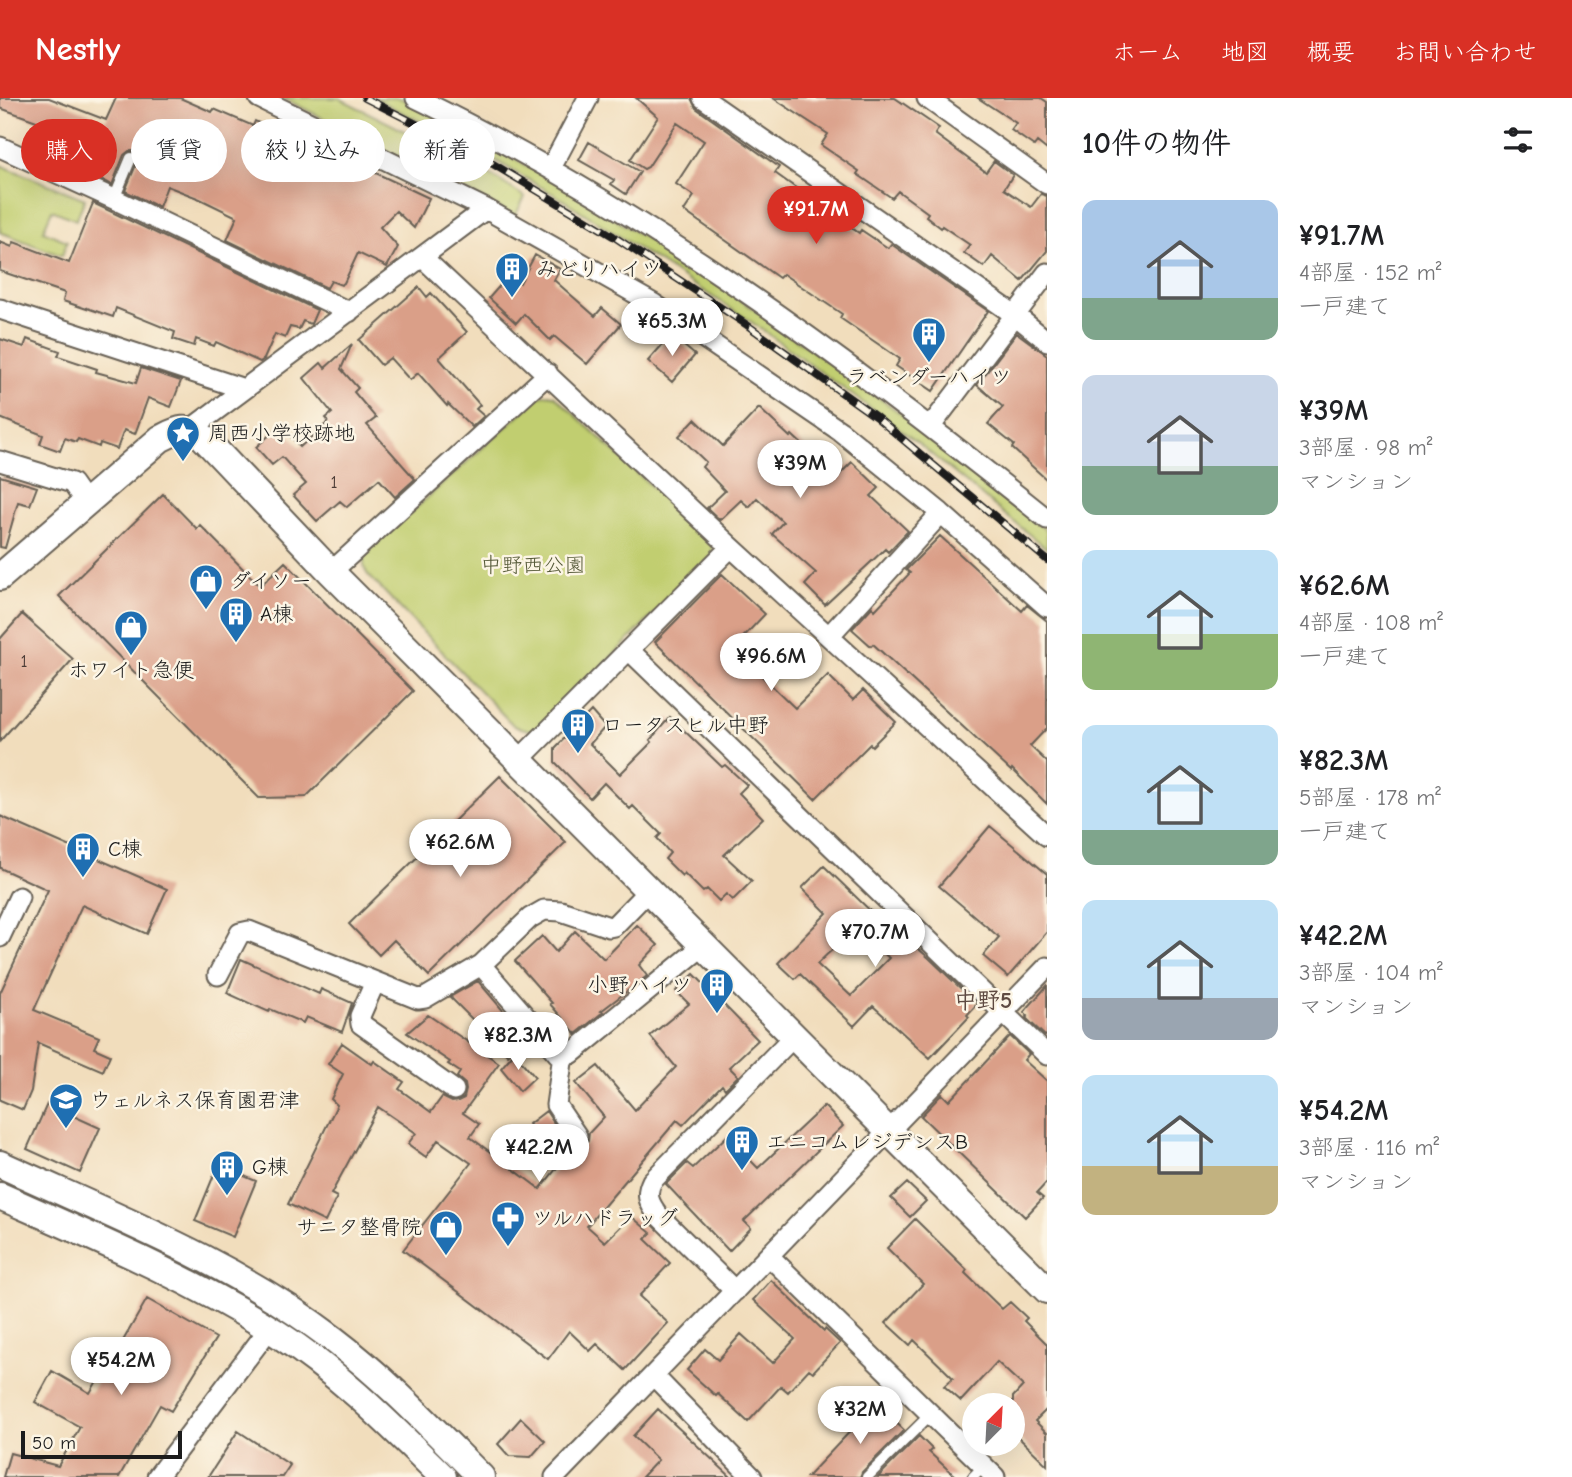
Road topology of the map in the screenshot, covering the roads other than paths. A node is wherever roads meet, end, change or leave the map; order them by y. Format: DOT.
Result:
graph roads {
  1 [pos="259,98"];
  2 [pos="416,98"];
  3 [pos="587,98"];
  4 [pos="703,98"];
  5 [pos="927,98"];
  6 [pos="0,147"];
  7 [pos="131,158"];
  8 [pos="551,169"];
  9 [pos="1047,184"];
  10 [pos="114,199"];
  11 [pos="486,209"];
  12 [pos="422,257"];
  13 [pos="1047,273"];
  14 [pos="0,309"];
  15 [pos="349,312"];
  16 [pos="1015,315"];
  17 [pos="1047,341"];
  18 [pos="548,374"];
  19 [pos="244,389"];
  20 [pos="931,426"];
  21 [pos="191,429"];
  22 [pos="0,461"];
  23 [pos="86,503"];
  24 [pos="941,513"];
  25 [pos="1047,519"];
  26 [pos="731,547"];
  27 [pos="331,572"];
  28 [pos="0,577"];
  29 [pos="1047,607"];
  30 [pos="829,636"];
  31 [pos="629,650"];
  32 [pos="519,760"];
  33 [pos="1047,836"];
  34 [pos="649,890"];
  35 [pos="19,897"];
  36 [pos="0,937"];
  37 [pos="704,945"];
  38 [pos="481,965"];
  39 [pos="1047,967"];
  40 [pos="218,975"];
  41 [pos="375,982"];
  42 [pos="1003,1013"];
  43 [pos="794,1036"];
  44 [pos="563,1055"];
  45 [pos="1047,1055"];
  46 [pos="454,1090"];
  47 [pos="888,1130"];
  48 [pos="577,1136"];
  49 [pos="0,1164"];
  50 [pos="0,1196"];
  51 [pos="769,1256"];
  52 [pos="1047,1290"];
  53 [pos="735,1291"];
  54 [pos="269,1329"];
  55 [pos="654,1377"];
  56 [pos="931,1414"];
  57 [pos="984,1474"];
  58 [pos="157,1477"];
  59 [pos="443,1477"];
  60 [pos="481,1477"];
  61 [pos="555,1477"];
  62 [pos="752,1477"];
  63 [pos="867,1477"];
  1 -- 11 [label="street"];
  2 -- 8 [label="street"];
  3 -- 8 [label="street"];
  4 -- 16 [label="street"];
  5 -- 9 [label="street"];
  6 -- 10 [label="street"];
  7 -- 10 [label="lane"];
  8 -- 20 [label="street"];
  10 -- 15 [label="street"];
  11 -- 12 [label="street"];
  11 -- 24 [label="street"];
  12 -- 15 [label="street"];
  12 -- 18 [label="street"];
  13 -- 16 [label="street"];
  14 -- 19 [label="street"];
  15 -- 19 [label="street"];
  16 -- 17 [label="street"];
  16 -- 20 [label="street"];
  18 -- 26 [label="street"];
  18 -- 27 [label="street"];
  19 -- 21 [label="street"];
  20 -- 25 [label="street"];
  21 -- 23 [label="street"];
  21 -- 27 [label="street"];
  22 -- 23 [label="street"];
  23 -- 28 [label="street"];
  24 -- 29 [label="street"];
  24 -- 30 [label="street"];
  26 -- 30 [label="street"];
  26 -- 31 [label="street"];
  27 -- 32 [label="street"];
  30 -- 33 [label="street"];
  31 -- 32 [label="street"];
  31 -- 42 [label="street"];
  32 -- 34 [label="street"];
  34 -- 37 [label="street"];
  34 -- 38 [label="street"];
  35 -- 36 [label="street"];
  37 -- 43 [label="street"];
  37 -- 44 [label="street"];
  38 -- 41 [label="street"];
  38 -- 44 [label="street"];
  39 -- 42 [label="street"];
  40 -- 41 [label="street"];
  41 -- 46 [label="street"];
  42 -- 45 [label="street"];
  42 -- 47 [label="street"];
  43 -- 47 [label="street"];
  43 -- 53 [label="street"];
  44 -- 48 [label="street"];
  47 -- 51 [label="street"];
  47 -- 52 [label="street"];
  49 -- 60 [label="street"];
  50 -- 54 [label="street"];
  51 -- 53 [label="street"];
  51 -- 56 [label="street"];
  53 -- 55 [label="street"];
  54 -- 58 [label="street"];
  54 -- 59 [label="street"];
  55 -- 61 [label="street"];
  55 -- 62 [label="street"];
  56 -- 57 [label="street"];
  56 -- 63 [label="lane"];
}
